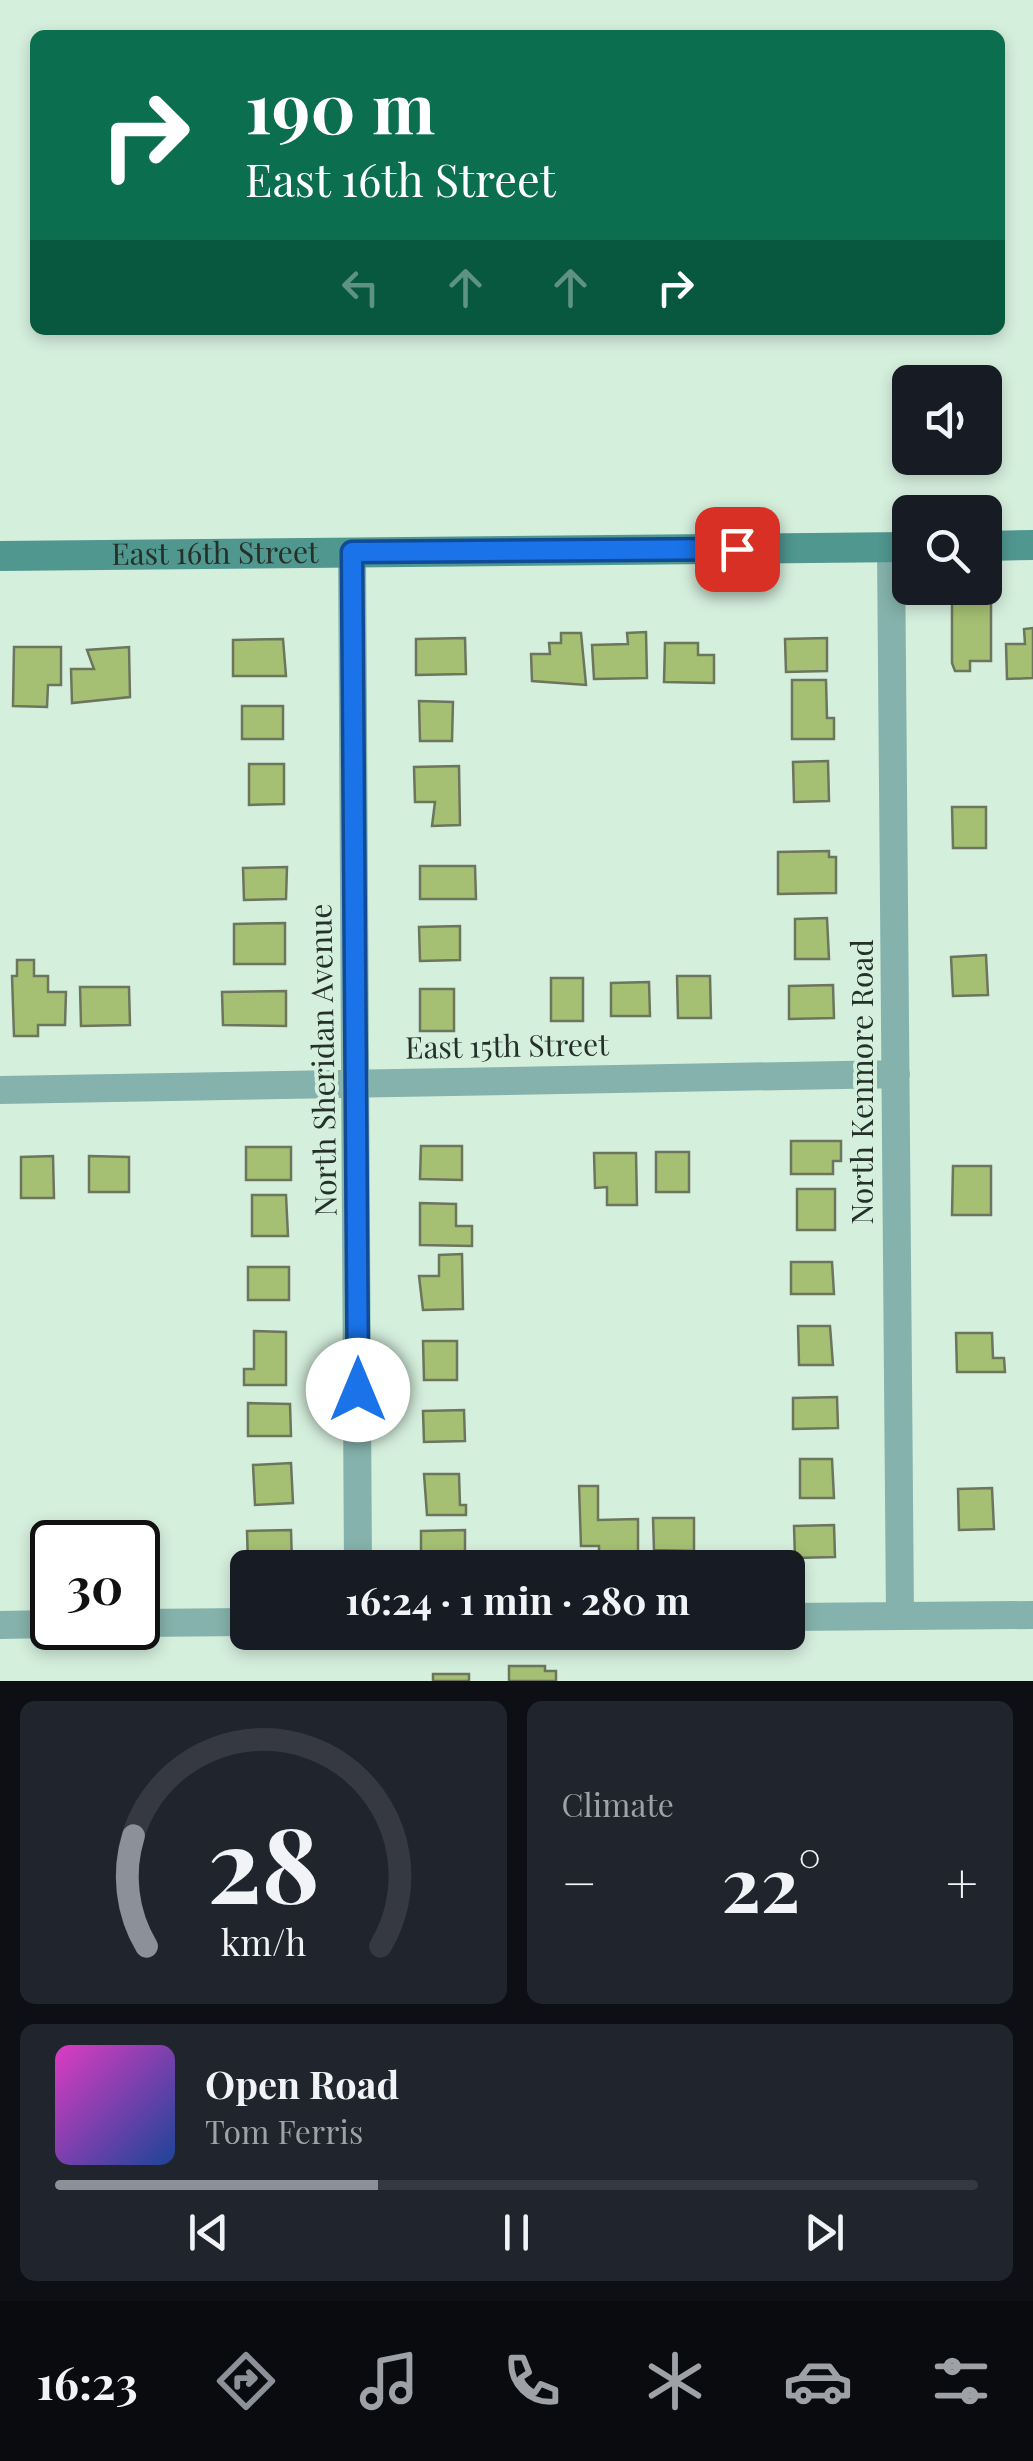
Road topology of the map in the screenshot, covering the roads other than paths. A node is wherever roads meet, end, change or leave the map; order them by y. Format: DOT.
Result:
graph roads {
  1 [pos="1033,545"];
  2 [pos="1002,546"];
  3 [pos="892,547"];
  4 [pos="352,552"];
  5 [pos="0,556"];
  6 [pos="900,605"];
  7 [pos="896,1074"];
  8 [pos="356,1082"];
  9 [pos="0,1090"];
  10 [pos="358,1550"];
  11 [pos="1033,1615"];
  12 [pos="900,1616"];
  13 [pos="805,1617"];
  14 [pos="230,1622"];
  15 [pos="160,1623"];
  16 [pos="0,1624"];
  17 [pos="30,1624"];
  1 -- 2 [label="street"];
  3 -- 4 [label="street, East 16th Street"];
  4 -- 5 [label="street, East 16th Street"];
  4 -- 8 [label="street, North Sheridan Avenue"];
  6 -- 7 [label="street, North Kenmore Road"];
  7 -- 8 [label="street, East 15th Street"];
  7 -- 12 [label="street, North Kenmore Road"];
  8 -- 9 [label="street, East 15th Street"];
  8 -- 10 [label="street, North Sheridan Avenue"];
  11 -- 12 [label="street"];
  12 -- 13 [label="street"];
  14 -- 15 [label="street"];
  16 -- 17 [label="street"];
}
